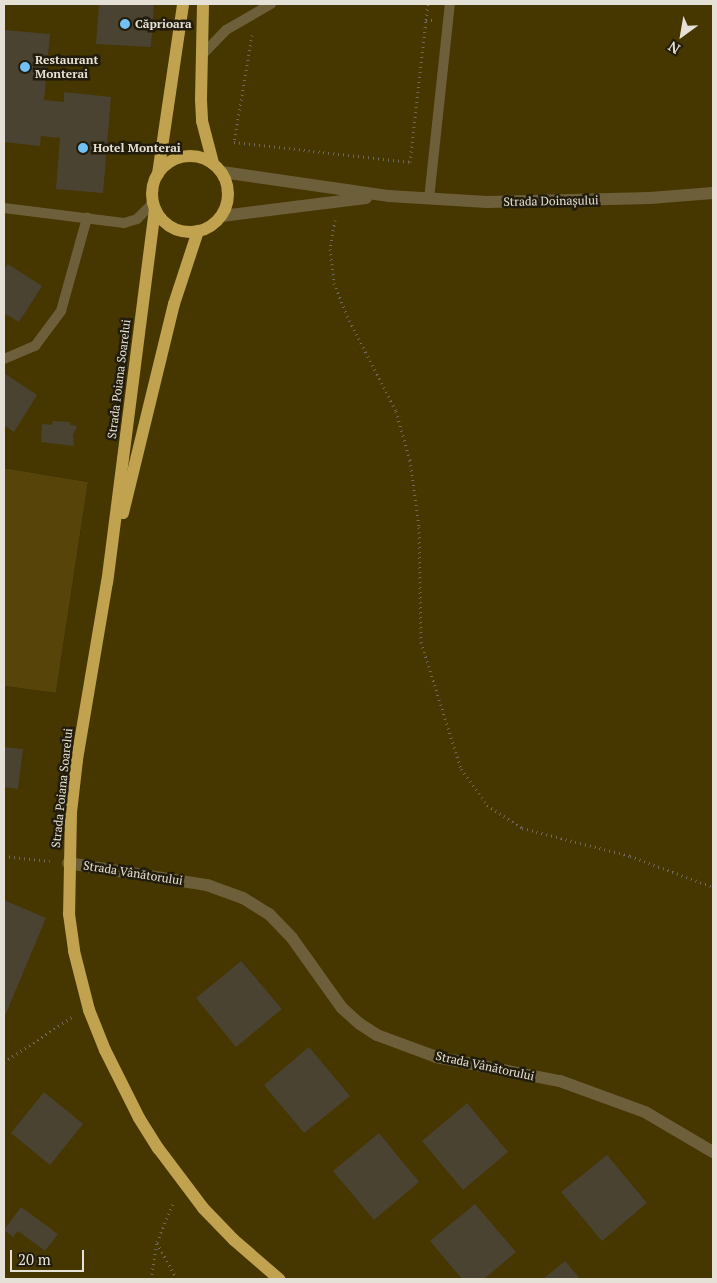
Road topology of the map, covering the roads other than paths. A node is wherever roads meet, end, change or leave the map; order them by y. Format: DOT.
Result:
graph roads {
  1 [pos="183,4"];
  2 [pos="203,4"];
  3 [pos="270,4"];
  4 [pos="450,4"];
  5 [pos="260,6"];
  6 [pos="202,55"];
  7 [pos="217,168"];
  8 [pos="158,175"];
  9 [pos="713,193"];
  10 [pos="389,196"];
  11 [pos="429,199"];
  12 [pos="154,206"];
  13 [pos="4,208"];
  14 [pos="222,216"];
  15 [pos="87,218"];
  16 [pos="198,231"];
  17 [pos="4,359"];
  18 [pos="107,582"];
  19 [pos="68,863"];
  20 [pos="713,1152"];
  21 [pos="279,1279"];
  1 -- 8 [label="main road"];
  2 -- 6 [label="main road"];
  3 -- 5 [label="lane"];
  4 -- 11 [label="lane"];
  5 -- 6 [label="lane"];
  6 -- 7 [label="main road"];
  7 -- 8 [label="main road"];
  7 -- 10 [label="street, Strada Doinașului"];
  7 -- 14 [label="main road"];
  8 -- 12 [label="main road"];
  9 -- 11 [label="street, Strada Doinașului"];
  10 -- 11 [label="street, Strada Doinașului"];
  10 -- 14 [label="street, Strada Doinașului"];
  12 -- 15 [label="lane"];
  12 -- 16 [label="main road"];
  12 -- 18 [label="main road, Strada Poiana Soarelui"];
  13 -- 15 [label="lane"];
  14 -- 16 [label="main road"];
  15 -- 17 [label="lane"];
  16 -- 18 [label="main road, Strada Poiana Soarelui"];
  18 -- 19 [label="main road, Strada Poiana Soarelui"];
  19 -- 20 [label="street, Strada Vânătorului"];
  19 -- 21 [label="main road, Strada Poiana Soarelui"];
}
